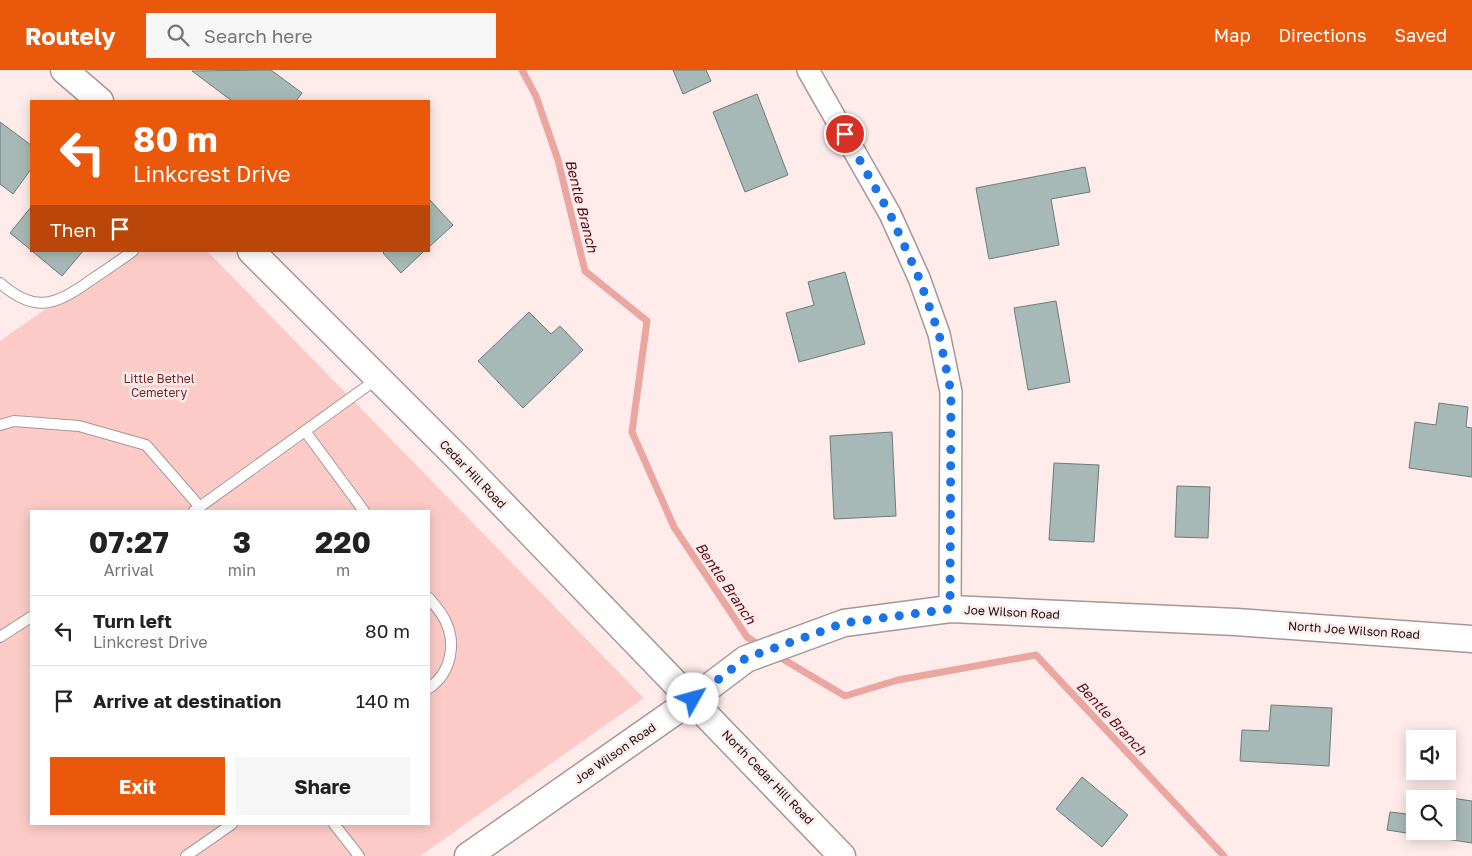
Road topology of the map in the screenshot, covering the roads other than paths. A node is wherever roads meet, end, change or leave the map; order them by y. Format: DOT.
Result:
graph roads {
  1 [pos="64,70"];
  2 [pos="808,70"];
  3 [pos="99,100"];
  4 [pos="131,252"];
  5 [pos="251,252"];
  6 [pos="0,283"];
  7 [pos="378,378"];
  8 [pos="0,425"];
  9 [pos="305,431"];
  10 [pos="197,509"];
  11 [pos="363,510"];
  12 [pos="430,599"];
  13 [pos="950,609"];
  14 [pos="30,618"];
  15 [pos="1236,622"];
  16 [pos="0,637"];
  17 [pos="1472,639"];
  18 [pos="430,687"];
  19 [pos="693,699"];
  20 [pos="231,825"];
  21 [pos="335,825"];
  22 [pos="186,856"];
  23 [pos="359,856"];
  24 [pos="468,856"];
  25 [pos="842,856"];
  1 -- 3 [label="street"];
  2 -- 13 [label="street"];
  4 -- 6 [label="lane"];
  5 -- 7 [label="street, Cedar Hill Road"];
  7 -- 9 [label="lane"];
  7 -- 19 [label="street, Cedar Hill Road"];
  8 -- 10 [label="lane"];
  9 -- 10 [label="lane"];
  9 -- 11 [label="lane"];
  12 -- 18 [label="lane"];
  13 -- 15 [label="street, Joe Wilson Road"];
  13 -- 19 [label="street, Joe Wilson Road"];
  14 -- 16 [label="lane"];
  15 -- 17 [label="street, North Joe Wilson Road"];
  19 -- 24 [label="street, Joe Wilson Road"];
  19 -- 25 [label="street, North Cedar Hill Road"];
  20 -- 22 [label="lane"];
  21 -- 23 [label="lane"];
}
